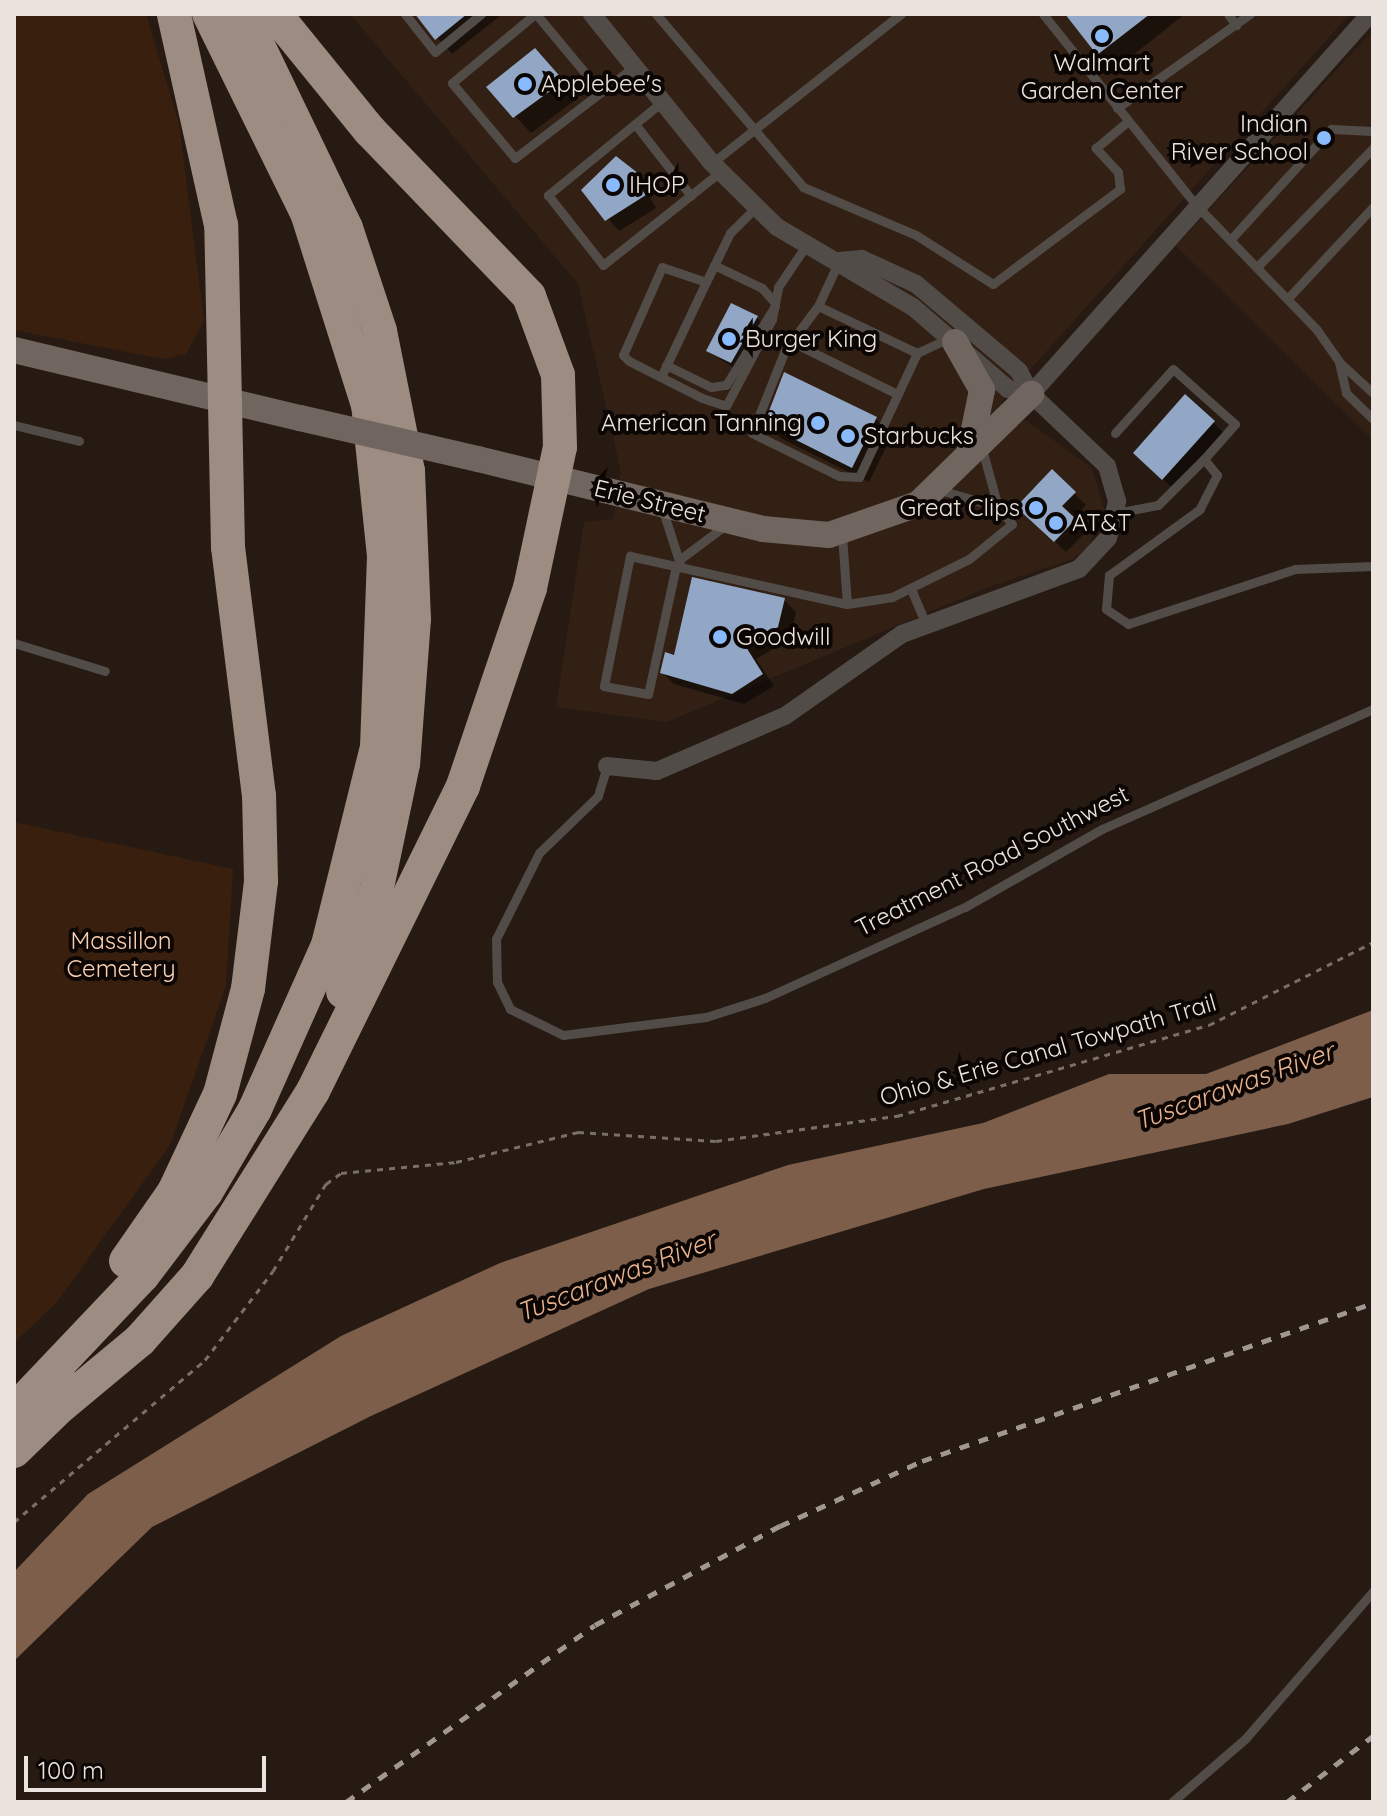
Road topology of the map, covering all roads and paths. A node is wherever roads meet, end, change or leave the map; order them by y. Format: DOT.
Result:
graph roads {
  1 [pos="174,14"];
  2 [pos="209,14"];
  3 [pos="243,14"];
  4 [pos="275,14"];
  5 [pos="405,14"];
  6 [pos="481,14"];
  7 [pos="535,14"];
  8 [pos="592,14"];
  9 [pos="656,14"];
  10 [pos="901,14"];
  11 [pos="1043,14"];
  12 [pos="1228,14"];
  13 [pos="1250,14"];
  14 [pos="1370,14"];
  15 [pos="1236,25"];
  16 [pos="635,66"];
  17 [pos="601,92"];
  18 [pos="663,101"];
  19 [pos="1117,108"];
  20 [pos="1127,122"];
  21 [pos="635,124"];
  22 [pos="1373,131"];
  23 [pos="752,132"];
  24 [pos="1373,148"];
  25 [pos="716,168"];
  26 [pos="691,196"];
  27 [pos="1196,205"];
  28 [pos="756,207"];
  29 [pos="1373,207"];
  30 [pos="1231,239"];
  31 [pos="805,247"];
  32 [pos="839,261"];
  33 [pos="714,265"];
  34 [pos="1258,266"];
  35 [pos="706,282"];
  36 [pos="1289,297"];
  37 [pos="775,306"];
  38 [pos="818,306"];
  39 [pos="953,340"];
  40 [pos="794,343"];
  41 [pos="14,350"];
  42 [pos="917,353"];
  43 [pos="1339,362"];
  44 [pos="666,365"];
  45 [pos="661,377"];
  46 [pos="1373,393"];
  47 [pos="897,394"];
  48 [pos="1031,394"];
  49 [pos="225,399"];
  50 [pos="1373,419"];
  51 [pos="14,425"];
  52 [pos="1115,433"];
  53 [pos="79,441"];
  54 [pos="974,454"];
  55 [pos="1204,459"];
  56 [pos="555,477"];
  57 [pos="937,489"];
  58 [pos="661,504"];
  59 [pos="998,507"];
  60 [pos="1116,513"];
  61 [pos="731,521"];
  62 [pos="841,533"];
  63 [pos="680,563"];
  64 [pos="1373,566"];
  65 [pos="911,589"];
  66 [pos="847,604"];
  67 [pos="925,622"];
  68 [pos="14,643"];
  69 [pos="105,671"];
  70 [pos="1373,709"];
  71 [pos="607,766"];
  72 [pos="1373,942"];
  73 [pos="14,1387"];
  74 [pos="62,1405"];
  75 [pos="14,1411"];
  76 [pos="14,1451"];
  77 [pos="14,1522"];
  78 [pos="1373,1591"];
  79 [pos="1172,1802"];
  1 -- 49 [label="highway"];
  2 -- 75 [label="highway"];
  3 -- 74 [label="highway"];
  4 -- 56 [label="highway"];
  5 -- 6 [label="lane"];
  7 -- 17 [label="lane"];
  7 -- 17 [label="lane"];
  8 -- 16 [label="street"];
  9 -- 23 [label="lane"];
  10 -- 23 [label="lane"];
  11 -- 19 [label="lane"];
  12 -- 15 [label="lane"];
  13 -- 15 [label="lane"];
  14 -- 27 [label="street"];
  15 -- 19 [label="lane"];
  16 -- 17 [label="lane"];
  16 -- 18 [label="street"];
  18 -- 21 [label="lane"];
  18 -- 25 [label="street"];
  19 -- 20 [label="lane"];
  20 -- 23 [label="lane"];
  20 -- 27 [label="lane"];
  21 -- 26 [label="lane"];
  21 -- 26 [label="lane"];
  22 -- 30 [label="lane"];
  23 -- 25 [label="lane"];
  24 -- 34 [label="lane"];
  25 -- 26 [label="lane"];
  25 -- 28 [label="street"];
  27 -- 30 [label="lane"];
  27 -- 48 [label="street"];
  28 -- 31 [label="street"];
  28 -- 33 [label="lane"];
  29 -- 36 [label="lane"];
  30 -- 34 [label="lane"];
  31 -- 32 [label="street"];
  31 -- 37 [label="lane"];
  32 -- 38 [label="lane"];
  32 -- 39 [label="street"];
  32 -- 48 [label="street"];
  33 -- 35 [label="lane"];
  33 -- 37 [label="lane"];
  34 -- 36 [label="lane"];
  35 -- 44 [label="lane"];
  35 -- 45 [label="lane"];
  36 -- 43 [label="lane"];
  37 -- 44 [label="lane"];
  37 -- 45 [label="lane"];
  38 -- 40 [label="lane"];
  38 -- 42 [label="lane"];
  39 -- 42 [label="lane"];
  39 -- 48 [label="street"];
  39 -- 54 [label="street"];
  40 -- 47 [label="lane"];
  40 -- 47 [label="lane"];
  41 -- 49 [label="street, Erie Street"];
  42 -- 47 [label="lane"];
  43 -- 46 [label="lane"];
  43 -- 50 [label="lane"];
  44 -- 45 [label="lane"];
  48 -- 54 [label="street, Erie Street"];
  48 -- 60 [label="street"];
  49 -- 56 [label="street, Erie Street, bridge"];
  49 -- 73 [label="highway"];
  51 -- 53 [label="lane"];
  52 -- 55 [label="lane"];
  54 -- 57 [label="street, Erie Street"];
  54 -- 59 [label="lane"];
  55 -- 60 [label="lane"];
  55 -- 64 [label="lane"];
  56 -- 58 [label="street, Erie Street"];
  56 -- 74 [label="highway"];
  57 -- 59 [label="lane"];
  57 -- 62 [label="street, Erie Street"];
  58 -- 61 [label="street, Erie Street"];
  58 -- 63 [label="lane"];
  59 -- 65 [label="lane"];
  60 -- 67 [label="street, Treatment Road Southwest"];
  61 -- 62 [label="street, Erie Street"];
  61 -- 63 [label="lane"];
  62 -- 66 [label="lane"];
  63 -- 63 [label="lane"];
  63 -- 66 [label="lane"];
  65 -- 66 [label="lane"];
  65 -- 67 [label="lane"];
  67 -- 71 [label="street, Treatment Road Southwest"];
  68 -- 69 [label="lane"];
  70 -- 71 [label="lane, Treatment Road Southwest"];
  72 -- 77 [label="path, Ohio & Erie Canal Towpath Trail"];
  74 -- 76 [label="highway"];
  78 -- 79 [label="lane"];
}
